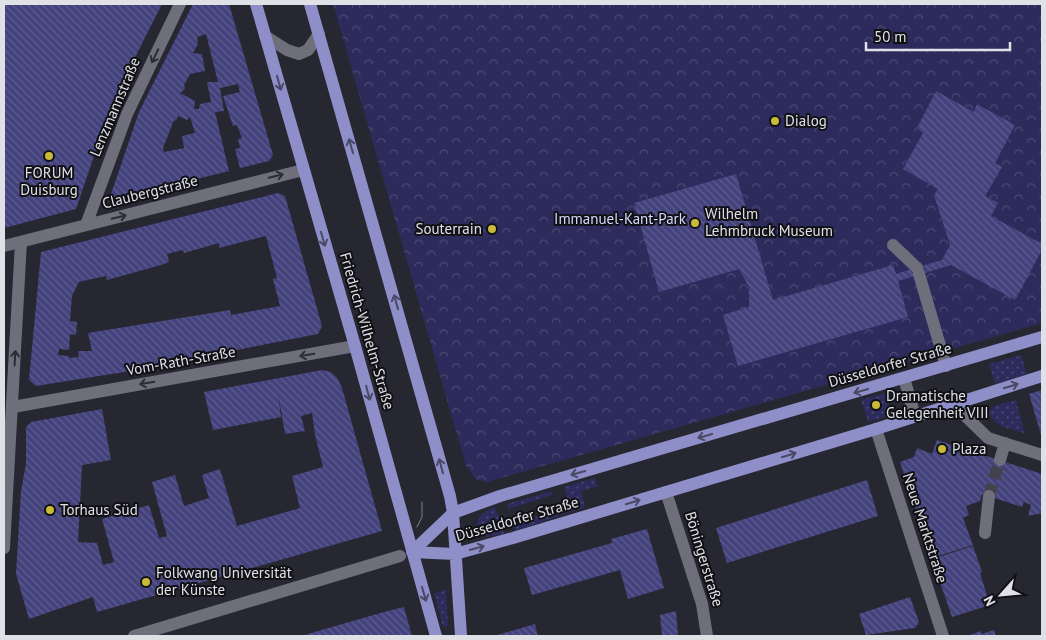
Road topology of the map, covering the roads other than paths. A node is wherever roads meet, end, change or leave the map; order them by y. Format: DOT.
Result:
graph roads {
  1 [pos="256,4"];
  2 [pos="310,4"];
  3 [pos="178,8"];
  4 [pos="319,34"];
  5 [pos="265,36"];
  6 [pos="303,170"];
  7 [pos="86,225"];
  8 [pos="21,242"];
  9 [pos="893,245"];
  10 [pos="4,246"];
  11 [pos="1042,337"];
  12 [pos="355,346"];
  13 [pos="946,366"];
  14 [pos="1042,376"];
  15 [pos="904,378"];
  16 [pos="953,404"];
  17 [pos="13,407"];
  18 [pos="915,416"];
  19 [pos="876,429"];
  20 [pos="1005,443"];
  21 [pos="1042,455"];
  22 [pos="1000,460"];
  23 [pos="666,492"];
  24 [pos="989,496"];
  25 [pos="453,513"];
  26 [pos="985,533"];
  27 [pos="4,548"];
  28 [pos="406,554"];
  29 [pos="455,554"];
  30 [pos="134,636"];
  31 [pos="436,636"];
  32 [pos="461,636"];
  33 [pos="708,636"];
  34 [pos="943,636"];
  1 -- 5 [label="main road, Friedrich-Wilhelm-Straße"];
  2 -- 4 [label="main road"];
  3 -- 7 [label="street, Lenzmannstraße, one-way"];
  4 -- 5 [label="street"];
  25 -- 4 [label="main road, one-way"];
  5 -- 6 [label="main road, Friedrich-Wilhelm-Straße, one-way"];
  7 -- 6 [label="street, Claubergstraße, one-way"];
  6 -- 12 [label="main road, Friedrich-Wilhelm-Straße, one-way"];
  7 -- 8 [label="street, Claubergstraße"];
  8 -- 10 [label="street, Claubergstraße"];
  17 -- 8 [label="street, one-way"];
  9 -- 13 [label="street"];
  11 -- 13 [label="main road, Düsseldorfer Straße"];
  12 -- 17 [label="street, Vom-Rath-Straße, one-way"];
  12 -- 28 [label="main road, Friedrich-Wilhelm-Straße, one-way"];
  13 -- 15 [label="main road, Düsseldorfer Straße"];
  16 -- 14 [label="main road, Düsseldorfer Straße, one-way"];
  15 -- 18 [label="street"];
  15 -- 25 [label="main road, Düsseldorfer Straße, one-way"];
  16 -- 18 [label="main road, Düsseldorfer Straße"];
  16 -- 20 [label="street"];
  17 -- 27 [label="street"];
  18 -- 19 [label="main road, Düsseldorfer Straße"];
  23 -- 19 [label="main road, Düsseldorfer Straße, one-way"];
  19 -- 34 [label="street, Neue Marktstraße"];
  20 -- 21 [label="street"];
  20 -- 22 [label="street"];
  29 -- 23 [label="main road, Düsseldorfer Straße, one-way"];
  23 -- 33 [label="street, Böningerstraße"];
  24 -- 26 [label="street"];
  25 -- 28 [label="main road, Düsseldorfer Straße"];
  25 -- 29 [label="main road"];
  28 -- 29 [label="main road, Düsseldorfer Straße"];
  28 -- 30 [label="street, Düsseldorfer Straße"];
  28 -- 31 [label="main road, Friedrich-Wilhelm-Straße, one-way"];
  29 -- 32 [label="main road"];
}
